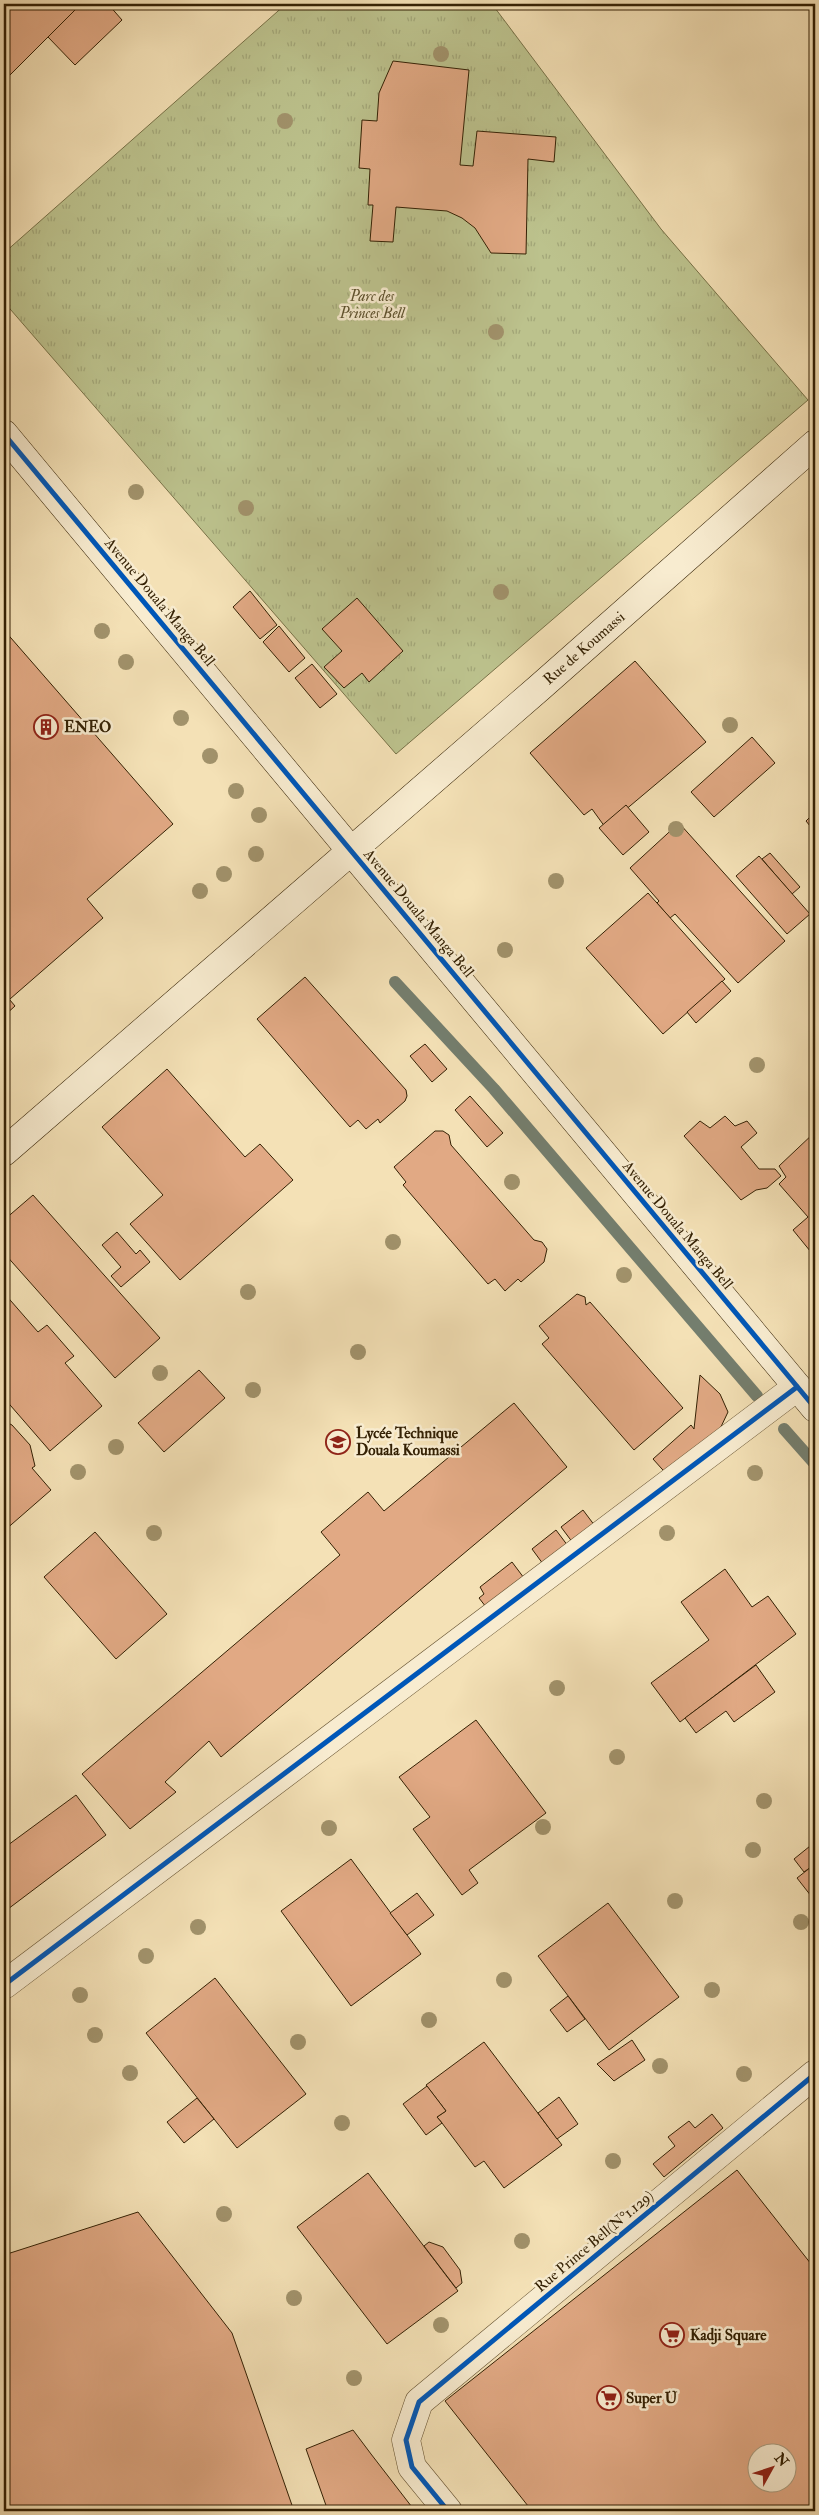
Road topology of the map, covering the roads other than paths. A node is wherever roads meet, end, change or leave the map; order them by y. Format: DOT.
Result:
graph roads {
  1 [pos="4,434"];
  2 [pos="815,444"];
  3 [pos="351,852"];
  4 [pos="4,1152"];
  5 [pos="797,1387"];
  6 [pos="815,1408"];
  7 [pos="4,1984"];
  8 [pos="815,2074"];
  9 [pos="448,2511"];
  1 -- 3 [label="street, Avenue Douala Manga Bell"];
  2 -- 3 [label="street, Rue de Koumassi"];
  3 -- 4 [label="street, Rue de Koumassi"];
  3 -- 5 [label="street, Avenue Douala Manga Bell"];
  5 -- 6 [label="street, Avenue Douala Manga Bell"];
  5 -- 7 [label="street"];
  8 -- 9 [label="street, Rue Prince Bell(N°1.129)"];
}
